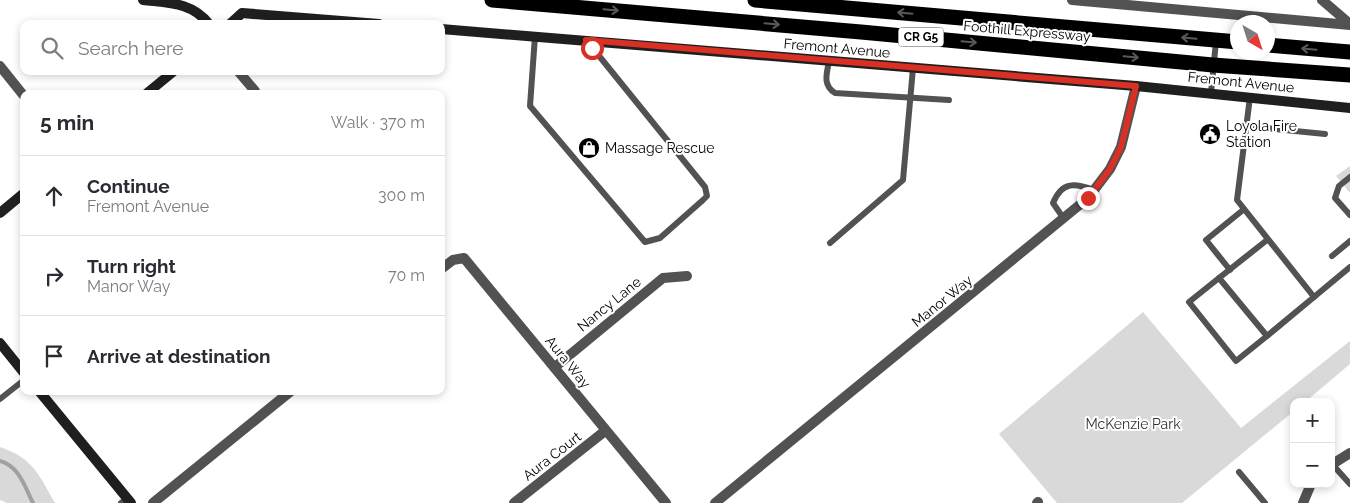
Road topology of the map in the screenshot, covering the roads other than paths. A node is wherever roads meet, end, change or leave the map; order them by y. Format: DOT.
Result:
graph roads {
  1 [pos="143,0"];
  2 [pos="492,0"];
  3 [pos="755,0"];
  4 [pos="1072,0"];
  5 [pos="1322,0"];
  6 [pos="205,20"];
  7 [pos="234,20"];
  8 [pos="329,20"];
  9 [pos="1350,24"];
  10 [pos="445,29"];
  11 [pos="535,36"];
  12 [pos="586,40"];
  13 [pos="1216,40"];
  14 [pos="1230,41"];
  15 [pos="1275,46"];
  16 [pos="1350,52"];
  17 [pos="829,61"];
  18 [pos="1213,65"];
  19 [pos="0,66"];
  20 [pos="913,68"];
  21 [pos="169,75"];
  22 [pos="241,75"];
  23 [pos="1350,75"];
  24 [pos="1136,86"];
  25 [pos="151,90"];
  26 [pos="254,90"];
  27 [pos="20,91"];
  28 [pos="1211,92"];
  29 [pos="1250,97"];
  30 [pos="911,98"];
  31 [pos="949,100"];
  32 [pos="1350,108"];
  33 [pos="1246,126"];
  34 [pos="1325,134"];
  35 [pos="1350,177"];
  36 [pos="1094,190"];
  37 [pos="20,197"];
  38 [pos="1243,210"];
  39 [pos="0,212"];
  40 [pos="1350,216"];
  41 [pos="1064,220"];
  42 [pos="1267,240"];
  43 [pos="1350,241"];
  44 [pos="830,243"];
  45 [pos="1332,256"];
  46 [pos="445,266"];
  47 [pos="1350,267"];
  48 [pos="1230,270"];
  49 [pos="687,276"];
  50 [pos="1219,278"];
  51 [pos="1314,297"];
  52 [pos="1267,336"];
  53 [pos="0,343"];
  54 [pos="555,367"];
  55 [pos="20,369"];
  56 [pos="20,376"];
  57 [pos="42,395"];
  58 [pos="286,395"];
  59 [pos="0,399"];
  60 [pos="605,431"];
  61 [pos="1350,453"];
  62 [pos="1335,462"];
  63 [pos="1335,467"];
  64 [pos="1239,472"];
  65 [pos="1350,484"];
  66 [pos="1309,488"];
  67 [pos="126,501"];
  68 [pos="154,503"];
  69 [pos="514,503"];
  70 [pos="666,503"];
  71 [pos="715,503"];
  72 [pos="1265,503"];
  73 [pos="1303,503"];
  1 -- 6 [label="street"];
  2 -- 18 [label="highway, Foothill Expressway / CR G5, one-way"];
  13 -- 3 [label="highway, Foothill Expressway / CR G5, one-way"];
  4 -- 9 [label="street"];
  5 -- 9 [label="street"];
  7 -- 8 [label="street"];
  10 -- 11 [label="street, Fremont Avenue"];
  11 -- 12 [label="street, Fremont Avenue"];
  11 -- 12 [label="lane"];
  12 -- 17 [label="street, Fremont Avenue"];
  13 -- 14 [label="highway, Foothill Expressway / CR G5"];
  13 -- 18 [label="lane"];
  16 -- 15 [label="highway, one-way"];
  17 -- 20 [label="street, Fremont Avenue"];
  17 -- 30 [label="lane"];
  18 -- 23 [label="highway, Foothill Expressway / CR G5"];
  18 -- 28 [label="lane"];
  19 -- 27 [label="street"];
  20 -- 24 [label="street, Fremont Avenue"];
  20 -- 30 [label="lane"];
  21 -- 25 [label="street"];
  22 -- 26 [label="street"];
  24 -- 28 [label="street, Fremont Avenue"];
  24 -- 36 [label="street, Manor Way"];
  28 -- 29 [label="street, Fremont Avenue"];
  29 -- 32 [label="street, Fremont Avenue"];
  29 -- 33 [label="lane"];
  30 -- 31 [label="lane"];
  30 -- 44 [label="lane"];
  33 -- 34 [label="lane"];
  33 -- 38 [label="lane"];
  35 -- 40 [label="lane"];
  36 -- 41 [label="street, Manor Way"];
  36 -- 41 [label="lane"];
  37 -- 39 [label="street"];
  38 -- 42 [label="lane"];
  38 -- 48 [label="lane"];
  41 -- 71 [label="street, Manor Way"];
  42 -- 48 [label="lane"];
  42 -- 51 [label="lane"];
  43 -- 45 [label="lane"];
  46 -- 54 [label="street, Aura Way"];
  47 -- 51 [label="lane"];
  48 -- 50 [label="lane"];
  49 -- 54 [label="street, Nancy Lane"];
  50 -- 52 [label="lane"];
  50 -- 52 [label="lane"];
  51 -- 52 [label="lane"];
  53 -- 55 [label="street"];
  54 -- 60 [label="street, Aura Way"];
  56 -- 59 [label="lane"];
  57 -- 67 [label="street"];
  58 -- 68 [label="street"];
  60 -- 69 [label="street, Aura Court"];
  60 -- 70 [label="street, Aura Way"];
  61 -- 62 [label="street"];
  63 -- 65 [label="lane"];
  64 -- 72 [label="lane"];
  66 -- 73 [label="street"];
}
